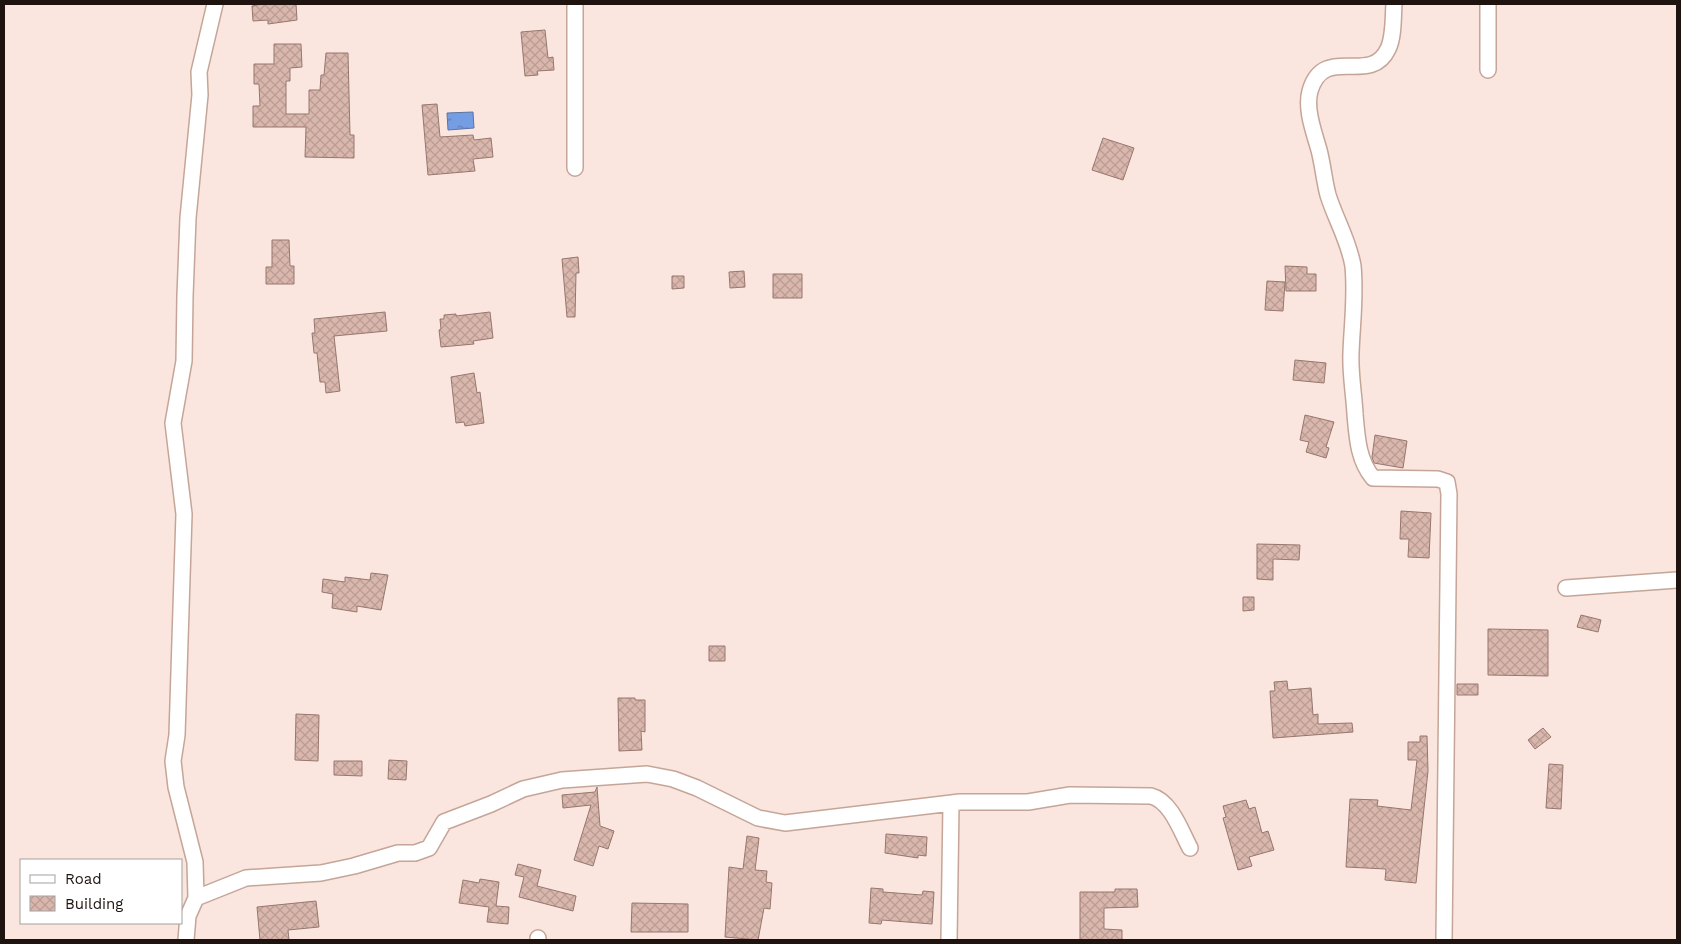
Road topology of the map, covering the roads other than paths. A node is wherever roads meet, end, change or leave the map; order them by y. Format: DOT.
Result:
graph roads {
  1 [pos="215,4"];
  2 [pos="575,4"];
  3 [pos="1394,4"];
  4 [pos="1488,4"];
  5 [pos="1488,70"];
  6 [pos="575,168"];
  7 [pos="1677,580"];
  8 [pos="1566,588"];
  9 [pos="951,804"];
  10 [pos="1190,848"];
  11 [pos="196,898"];
  12 [pos="186,940"];
  13 [pos="949,940"];
  14 [pos="1444,940"];
  1 -- 11 [label="street"];
  2 -- 6 [label="street"];
  3 -- 14 [label="street"];
  4 -- 5 [label="street"];
  7 -- 8 [label="street"];
  9 -- 10 [label="street"];
  9 -- 11 [label="street"];
  9 -- 13 [label="street"];
  11 -- 12 [label="street"];
}
